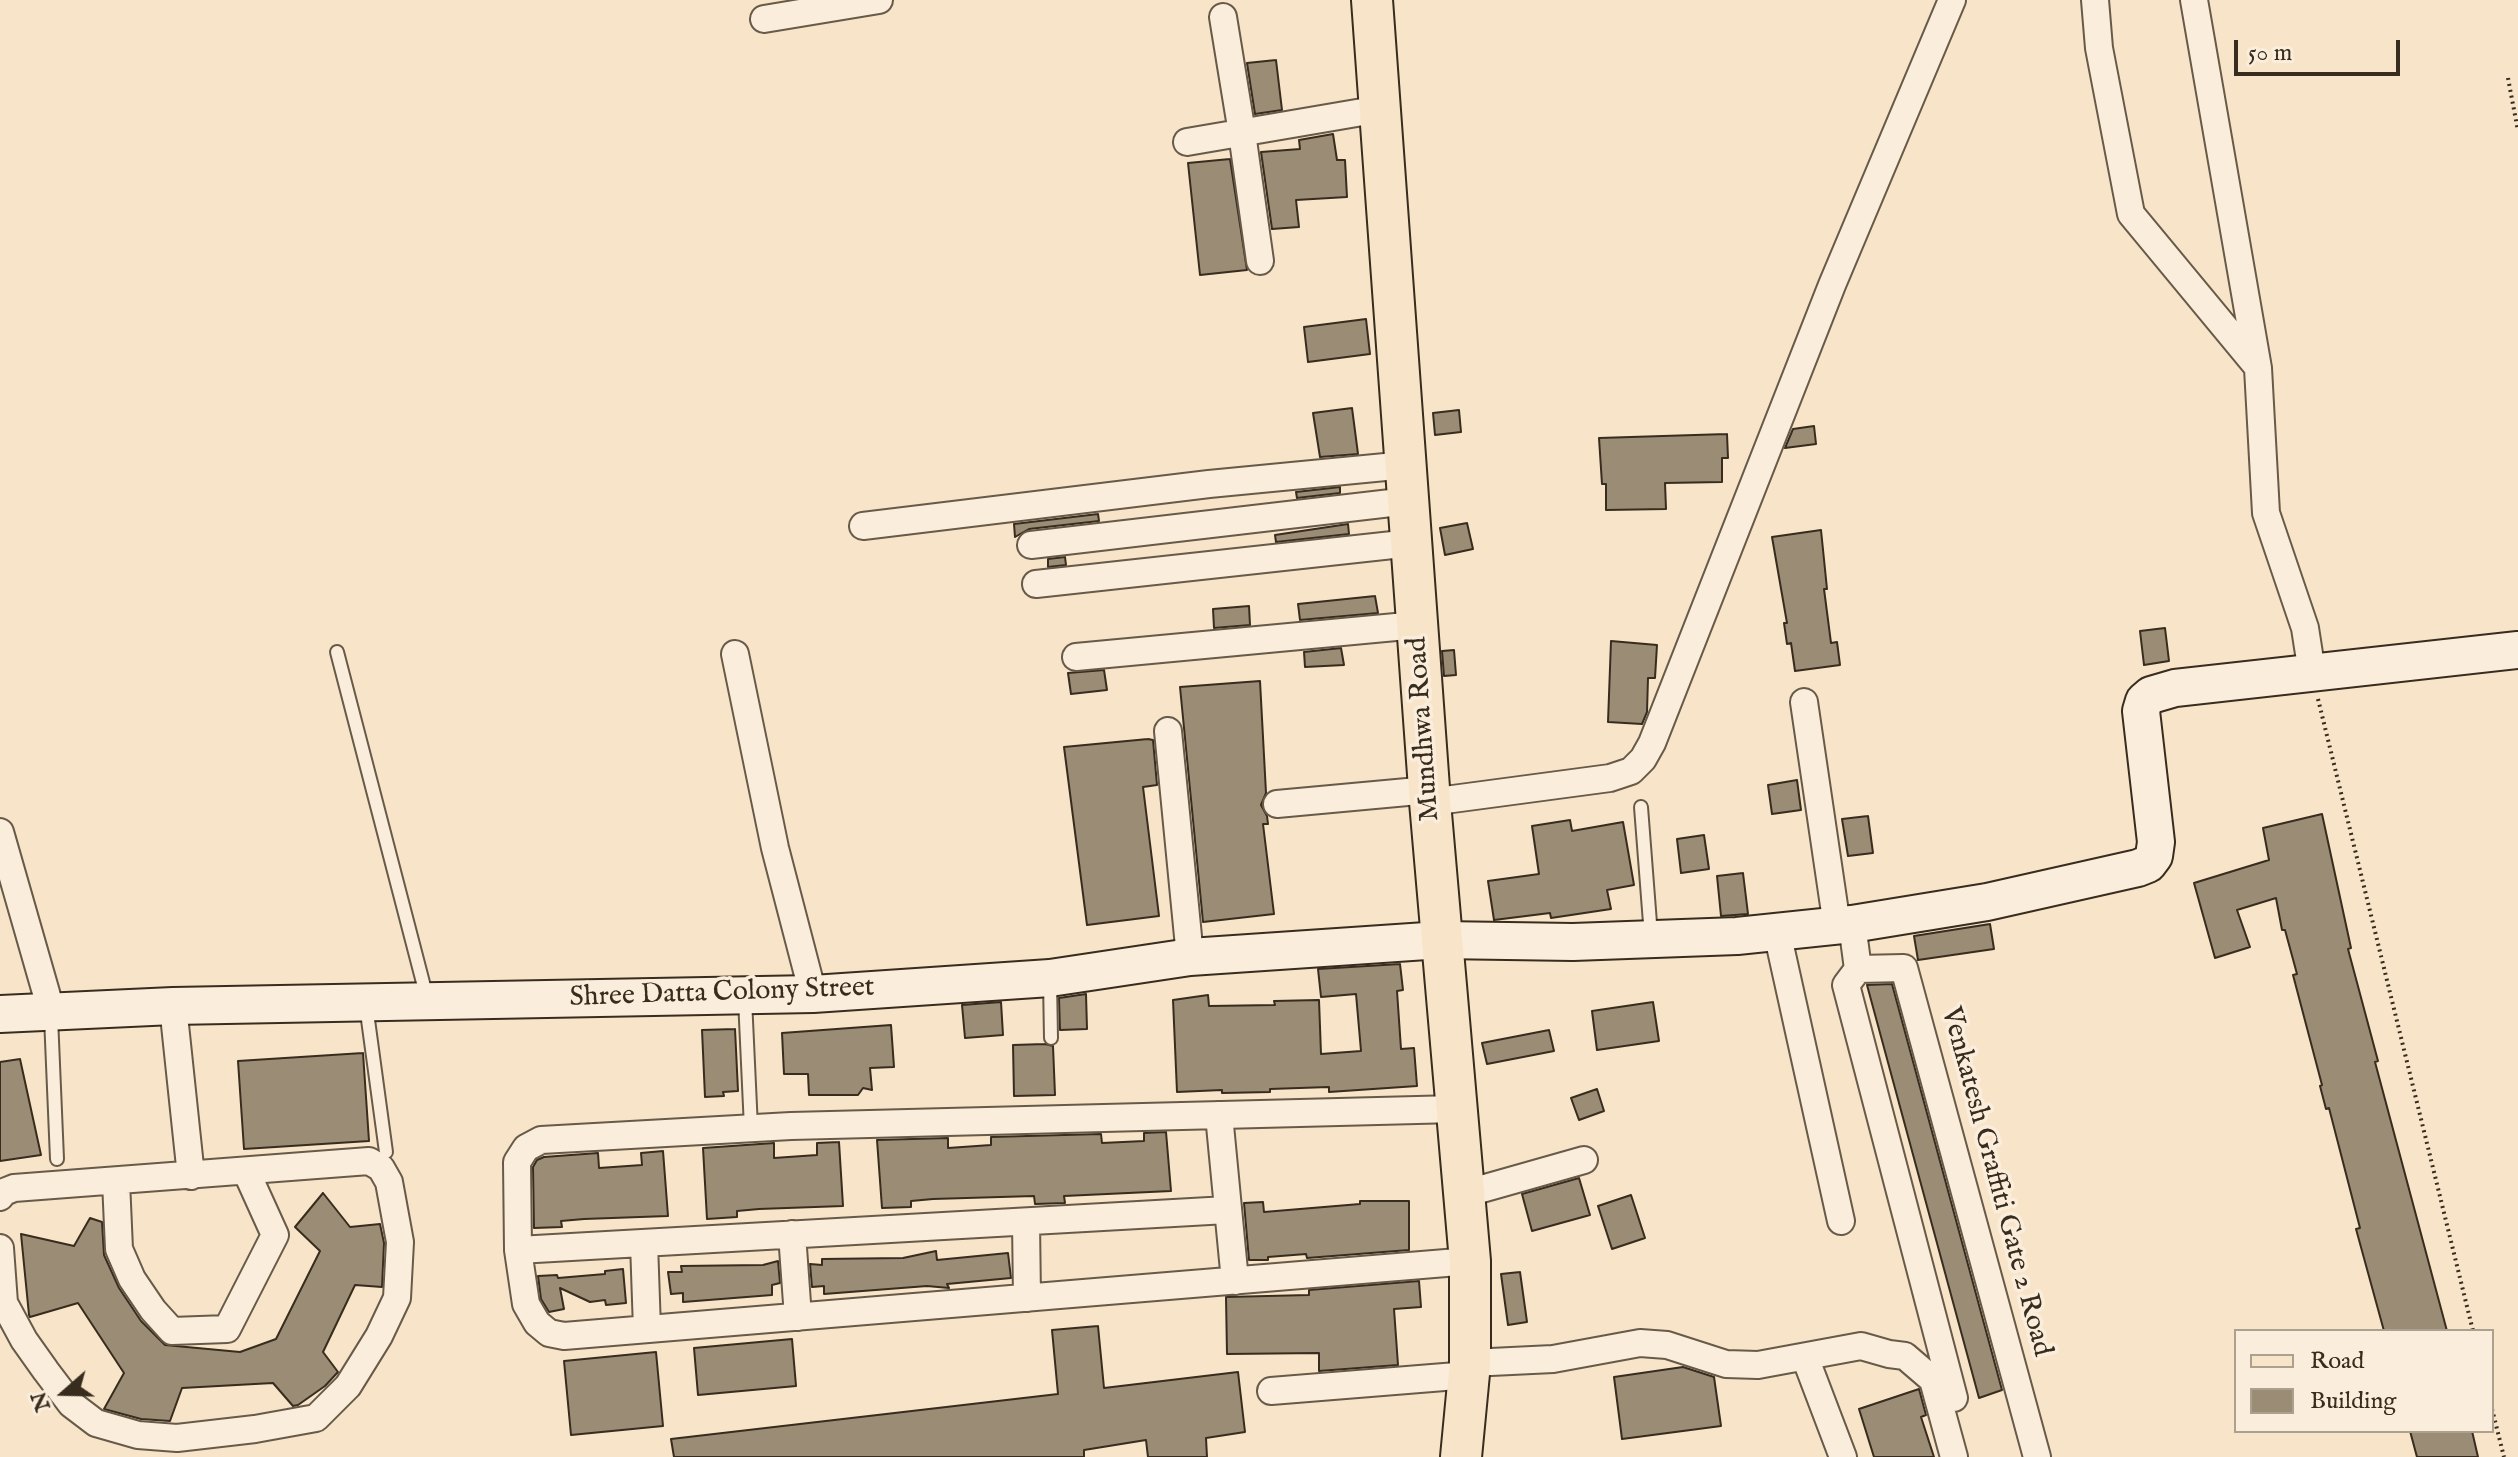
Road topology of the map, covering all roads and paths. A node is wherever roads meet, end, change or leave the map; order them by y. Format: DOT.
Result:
graph roads {
  1 [pos="879,0"];
  2 [pos="1372,0"];
  3 [pos="1952,0"];
  4 [pos="2095,0"];
  5 [pos="2194,0"];
  6 [pos="1223,17"];
  7 [pos="764,19"];
  8 [pos="2508,78"];
  9 [pos="1380,109"];
  10 [pos="2518,131"];
  11 [pos="1242,133"];
  12 [pos="1187,142"];
  13 [pos="1260,261"];
  14 [pos="2258,368"];
  15 [pos="1407,483"];
  16 [pos="863,526"];
  17 [pos="1411,543"];
  18 [pos="1031,545"];
  19 [pos="1036,584"];
  20 [pos="1417,625"];
  21 [pos="2518,650"];
  22 [pos="337,652"];
  23 [pos="735,654"];
  24 [pos="1076,657"];
  25 [pos="2312,673"];
  26 [pos="1804,702"];
  27 [pos="1168,731"];
  28 [pos="1429,796"];
  29 [pos="1277,804"];
  30 [pos="1641,807"];
  31 [pos="0,832"];
  32 [pos="1844,925"];
  33 [pos="1777,932"];
  34 [pos="1651,939"];
  35 [pos="1441,940"];
  36 [pos="1190,957"];
  37 [pos="1858,969"];
  38 [pos="1050,978"];
  39 [pos="813,994"];
  40 [pos="745,995"];
  41 [pos="427,1001"];
  42 [pos="365,1002"];
  43 [pos="173,1006"];
  44 [pos="51,1010"];
  45 [pos="0,1014"];
  46 [pos="1051,1038"];
  47 [pos="1456,1109"];
  48 [pos="1219,1115"];
  49 [pos="751,1128"];
  50 [pos="386,1152"];
  51 [pos="57,1159"];
  52 [pos="1584,1160"];
  53 [pos="246,1171"];
  54 [pos="191,1176"];
  55 [pos="116,1181"];
  56 [pos="1464,1194"];
  57 [pos="0,1197"];
  58 [pos="1227,1210"];
  59 [pos="1841,1221"];
  60 [pos="1026,1222"];
  61 [pos="792,1234"];
  62 [pos="644,1243"];
  63 [pos="0,1248"];
  64 [pos="518,1250"];
  65 [pos="1470,1261"];
  66 [pos="1235,1281"];
  67 [pos="1027,1298"];
  68 [pos="798,1317"];
  69 [pos="647,1329"];
  70 [pos="2473,1329"];
  71 [pos="1805,1357"];
  72 [pos="1470,1369"];
  73 [pos="1271,1391"];
  74 [pos="2494,1417"];
  75 [pos="1461,1457"];
  76 [pos="1843,1457"];
  77 [pos="1954,1457"];
  78 [pos="1969,1457"];
  79 [pos="2037,1457"];
  80 [pos="2504,1457"];
  1 -- 7 [label="street"];
  2 -- 9 [label="main road, Mundhwa Road"];
  3 -- 28 [label="street"];
  4 -- 14 [label="street"];
  5 -- 14 [label="street"];
  6 -- 11 [label="street"];
  8 -- 10 [label="path"];
  9 -- 11 [label="street"];
  9 -- 15 [label="main road, Mundhwa Road"];
  11 -- 12 [label="street"];
  11 -- 13 [label="street"];
  14 -- 25 [label="street"];
  15 -- 16 [label="street"];
  15 -- 17 [label="main road, Mundhwa Road"];
  15 -- 18 [label="street"];
  17 -- 19 [label="street"];
  17 -- 20 [label="main road, Mundhwa Road"];
  20 -- 24 [label="street"];
  20 -- 28 [label="main road, Mundhwa Road"];
  21 -- 25 [label="street"];
  22 -- 41 [label="lane"];
  23 -- 39 [label="street"];
  25 -- 32 [label="street, Shree Datta Colony Street"];
  25 -- 70 [label="path"];
  26 -- 32 [label="street"];
  27 -- 36 [label="street"];
  28 -- 29 [label="street"];
  28 -- 35 [label="main road, Mundhwa Road"];
  30 -- 34 [label="lane"];
  31 -- 44 [label="street"];
  32 -- 33 [label="street, Shree Datta Colony Street"];
  32 -- 37 [label="street"];
  33 -- 34 [label="street, Shree Datta Colony Street"];
  33 -- 59 [label="street"];
  34 -- 35 [label="street, Shree Datta Colony Street"];
  35 -- 36 [label="street, Shree Datta Colony Street"];
  35 -- 47 [label="main road, Mundhwa Road"];
  36 -- 38 [label="street, Shree Datta Colony Street"];
  37 -- 78 [label="street"];
  37 -- 79 [label="street, Venkatesh Graffiti Gate 2 Road"];
  38 -- 39 [label="street, Shree Datta Colony Street"];
  38 -- 46 [label="lane"];
  39 -- 40 [label="street, Shree Datta Colony Street"];
  40 -- 41 [label="street, Shree Datta Colony Street"];
  40 -- 49 [label="lane"];
  41 -- 42 [label="street, Shree Datta Colony Street"];
  42 -- 43 [label="street, Shree Datta Colony Street"];
  42 -- 50 [label="lane"];
  43 -- 44 [label="street, Shree Datta Colony Street"];
  43 -- 54 [label="street"];
  44 -- 45 [label="street, Shree Datta Colony Street"];
  44 -- 51 [label="lane"];
  47 -- 48 [label="street"];
  47 -- 56 [label="main road, Mundhwa Road"];
  48 -- 49 [label="street"];
  48 -- 58 [label="street"];
  49 -- 64 [label="street"];
  52 -- 56 [label="street"];
  53 -- 54 [label="street"];
  53 -- 55 [label="street"];
  53 -- 63 [label="street"];
  54 -- 55 [label="street"];
  55 -- 57 [label="street"];
  56 -- 65 [label="main road, Mundhwa Road"];
  58 -- 60 [label="street"];
  58 -- 66 [label="street"];
  60 -- 61 [label="street"];
  60 -- 67 [label="street"];
  61 -- 62 [label="street"];
  61 -- 68 [label="street"];
  62 -- 64 [label="street"];
  62 -- 69 [label="street"];
  64 -- 69 [label="street"];
  65 -- 66 [label="street"];
  65 -- 72 [label="main road, Mundhwa Road"];
  66 -- 67 [label="street"];
  67 -- 68 [label="street"];
  68 -- 69 [label="street"];
  71 -- 72 [label="street"];
  71 -- 76 [label="street"];
  71 -- 77 [label="street"];
  72 -- 73 [label="street"];
  72 -- 75 [label="main road, Mundhwa Road"];
  74 -- 80 [label="path"];
}
